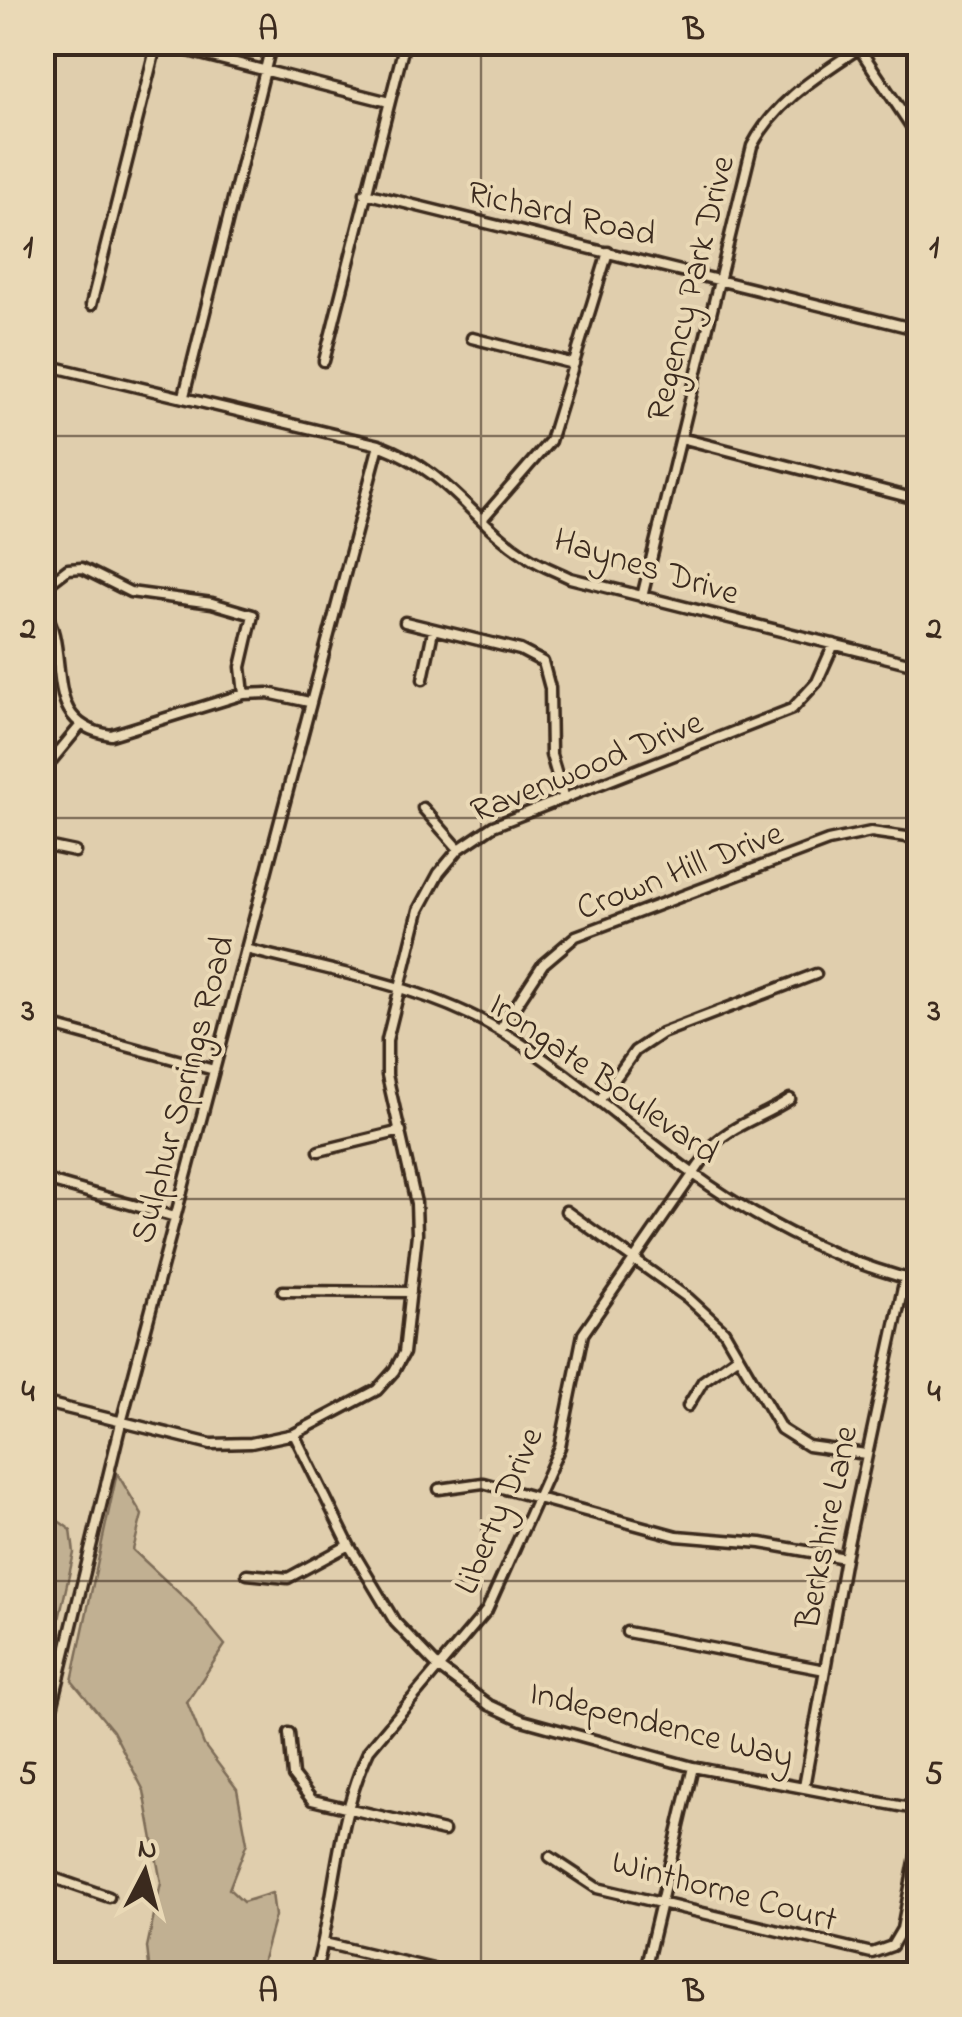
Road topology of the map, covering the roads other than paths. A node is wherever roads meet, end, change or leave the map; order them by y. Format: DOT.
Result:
graph roads {
  1 [pos="272,42"];
  2 [pos="404,42"];
  3 [pos="156,43"];
  4 [pos="861,44"];
  5 [pos="265,71"];
  6 [pos="389,102"];
  7 [pos="912,126"];
  8 [pos="365,193"];
  9 [pos="608,252"];
  10 [pos="720,277"];
  11 [pos="91,305"];
  12 [pos="920,330"];
  13 [pos="472,338"];
  14 [pos="324,361"];
  15 [pos="42,364"];
  16 [pos="574,364"];
  17 [pos="184,396"];
  18 [pos="681,438"];
  19 [pos="379,446"];
  20 [pos="920,500"];
  21 [pos="484,517"];
  22 [pos="42,588"];
  23 [pos="642,597"];
  24 [pos="42,606"];
  25 [pos="405,622"];
  26 [pos="433,631"];
  27 [pos="834,644"];
  28 [pos="920,666"];
  29 [pos="422,679"];
  30 [pos="244,694"];
  31 [pos="308,702"];
  32 [pos="80,726"];
  33 [pos="42,772"];
  34 [pos="564,799"];
  35 [pos="423,808"];
  36 [pos="920,839"];
  37 [pos="42,846"];
  38 [pos="459,848"];
  39 [pos="74,852"];
  40 [pos="246,949"];
  41 [pos="816,974"];
  42 [pos="397,988"];
  43 [pos="42,1024"];
  44 [pos="500,1030"];
  45 [pos="214,1070"];
  46 [pos="790,1098"];
  47 [pos="600,1101"];
  48 [pos="401,1131"];
  49 [pos="319,1151"];
  50 [pos="691,1172"];
  51 [pos="42,1178"];
  52 [pos="566,1211"];
  53 [pos="175,1217"];
  54 [pos="630,1260"];
  55 [pos="905,1278"];
  56 [pos="920,1282"];
  57 [pos="283,1291"];
  58 [pos="411,1292"];
  59 [pos="738,1356"];
  60 [pos="42,1402"];
  61 [pos="688,1406"];
  62 [pos="121,1422"];
  63 [pos="294,1434"];
  64 [pos="866,1454"];
  65 [pos="439,1490"];
  66 [pos="538,1498"];
  67 [pos="349,1546"];
  68 [pos="845,1558"];
  69 [pos="248,1574"];
  70 [pos="627,1632"];
  71 [pos="439,1668"];
  72 [pos="42,1669"];
  73 [pos="825,1670"];
  74 [pos="60,1677"];
  75 [pos="290,1733"];
  76 [pos="42,1749"];
  77 [pos="693,1767"];
  78 [pos="804,1786"];
  79 [pos="347,1809"];
  80 [pos="920,1810"];
  81 [pos="444,1831"];
  82 [pos="920,1835"];
  83 [pos="550,1857"];
  84 [pos="42,1874"];
  85 [pos="109,1897"];
  86 [pos="661,1904"];
  87 [pos="324,1943"];
  88 [pos="315,1974"];
  89 [pos="454,1974"];
  90 [pos="644,1974"];
  1 -- 5 [label="street"];
  2 -- 6 [label="street"];
  3 -- 5 [label="street"];
  3 -- 11 [label="street"];
  4 -- 7 [label="street"];
  4 -- 10 [label="street, Regency Park Drive"];
  5 -- 6 [label="street"];
  5 -- 17 [label="street"];
  6 -- 8 [label="street"];
  8 -- 9 [label="street, Richard Road"];
  8 -- 14 [label="street"];
  9 -- 10 [label="street, Richard Road"];
  9 -- 16 [label="street"];
  10 -- 12 [label="street, Richard Road"];
  10 -- 18 [label="street, Regency Park Drive"];
  13 -- 16 [label="street"];
  15 -- 17 [label="street, Haynes Drive"];
  16 -- 21 [label="street"];
  17 -- 19 [label="street, Haynes Drive"];
  18 -- 20 [label="street"];
  18 -- 23 [label="street, Regency Park Drive"];
  19 -- 21 [label="street, Haynes Drive"];
  19 -- 31 [label="street, Sulphur Springs Road"];
  21 -- 23 [label="street, Haynes Drive"];
  22 -- 30 [label="street"];
  23 -- 27 [label="street, Haynes Drive"];
  24 -- 32 [label="street"];
  25 -- 26 [label="street"];
  26 -- 29 [label="street"];
  26 -- 34 [label="street"];
  27 -- 28 [label="street, Haynes Drive"];
  27 -- 34 [label="street, Ravenwood Drive"];
  30 -- 31 [label="street"];
  30 -- 32 [label="street"];
  31 -- 40 [label="street, Sulphur Springs Road"];
  32 -- 33 [label="street"];
  34 -- 38 [label="street, Ravenwood Drive"];
  35 -- 38 [label="street"];
  36 -- 44 [label="street, Crown Hill Drive"];
  37 -- 39 [label="street"];
  38 -- 42 [label="street, Ravenwood Drive"];
  40 -- 42 [label="street, Irongate Boulevard"];
  40 -- 45 [label="street, Sulphur Springs Road"];
  41 -- 47 [label="street"];
  42 -- 44 [label="street, Irongate Boulevard"];
  42 -- 48 [label="street, Ravenwood Drive"];
  43 -- 45 [label="street"];
  44 -- 47 [label="street, Irongate Boulevard"];
  45 -- 53 [label="street, Sulphur Springs Road"];
  46 -- 50 [label="street, Liberty Drive"];
  47 -- 50 [label="street, Irongate Boulevard"];
  48 -- 49 [label="street"];
  48 -- 58 [label="street, Ravenwood Drive"];
  50 -- 54 [label="street, Liberty Drive"];
  50 -- 55 [label="street, Irongate Boulevard"];
  51 -- 53 [label="street"];
  52 -- 54 [label="street"];
  53 -- 62 [label="street, Sulphur Springs Road"];
  54 -- 59 [label="street"];
  54 -- 66 [label="street, Liberty Drive"];
  55 -- 56 [label="street, Irongate Boulevard"];
  55 -- 64 [label="street, Berkshire Lane"];
  57 -- 58 [label="street"];
  58 -- 63 [label="street, Ravenwood Drive"];
  59 -- 61 [label="street"];
  59 -- 64 [label="street"];
  60 -- 62 [label="street, Ravenwood Drive"];
  62 -- 63 [label="street, Ravenwood Drive"];
  62 -- 74 [label="street, Sulphur Springs Road"];
  63 -- 67 [label="street, Independence Way"];
  64 -- 68 [label="street, Berkshire Lane"];
  65 -- 66 [label="street"];
  66 -- 68 [label="street"];
  66 -- 71 [label="street, Liberty Drive"];
  67 -- 69 [label="street"];
  67 -- 71 [label="street, Independence Way"];
  68 -- 73 [label="street, Berkshire Lane"];
  70 -- 73 [label="street"];
  71 -- 77 [label="street, Independence Way"];
  71 -- 79 [label="street, Liberty Drive"];
  72 -- 74 [label="street"];
  73 -- 78 [label="street, Berkshire Lane"];
  74 -- 76 [label="street, Sulphur Springs Road"];
  75 -- 79 [label="street"];
  77 -- 78 [label="street, Independence Way"];
  77 -- 86 [label="street"];
  78 -- 80 [label="street, Independence Way"];
  79 -- 81 [label="street"];
  79 -- 87 [label="street, Liberty Drive"];
  82 -- 86 [label="street, Winthorne Court"];
  83 -- 86 [label="street, Winthorne Court"];
  84 -- 85 [label="street"];
  86 -- 90 [label="street"];
  87 -- 88 [label="street, Liberty Drive"];
  87 -- 89 [label="street"];
}
